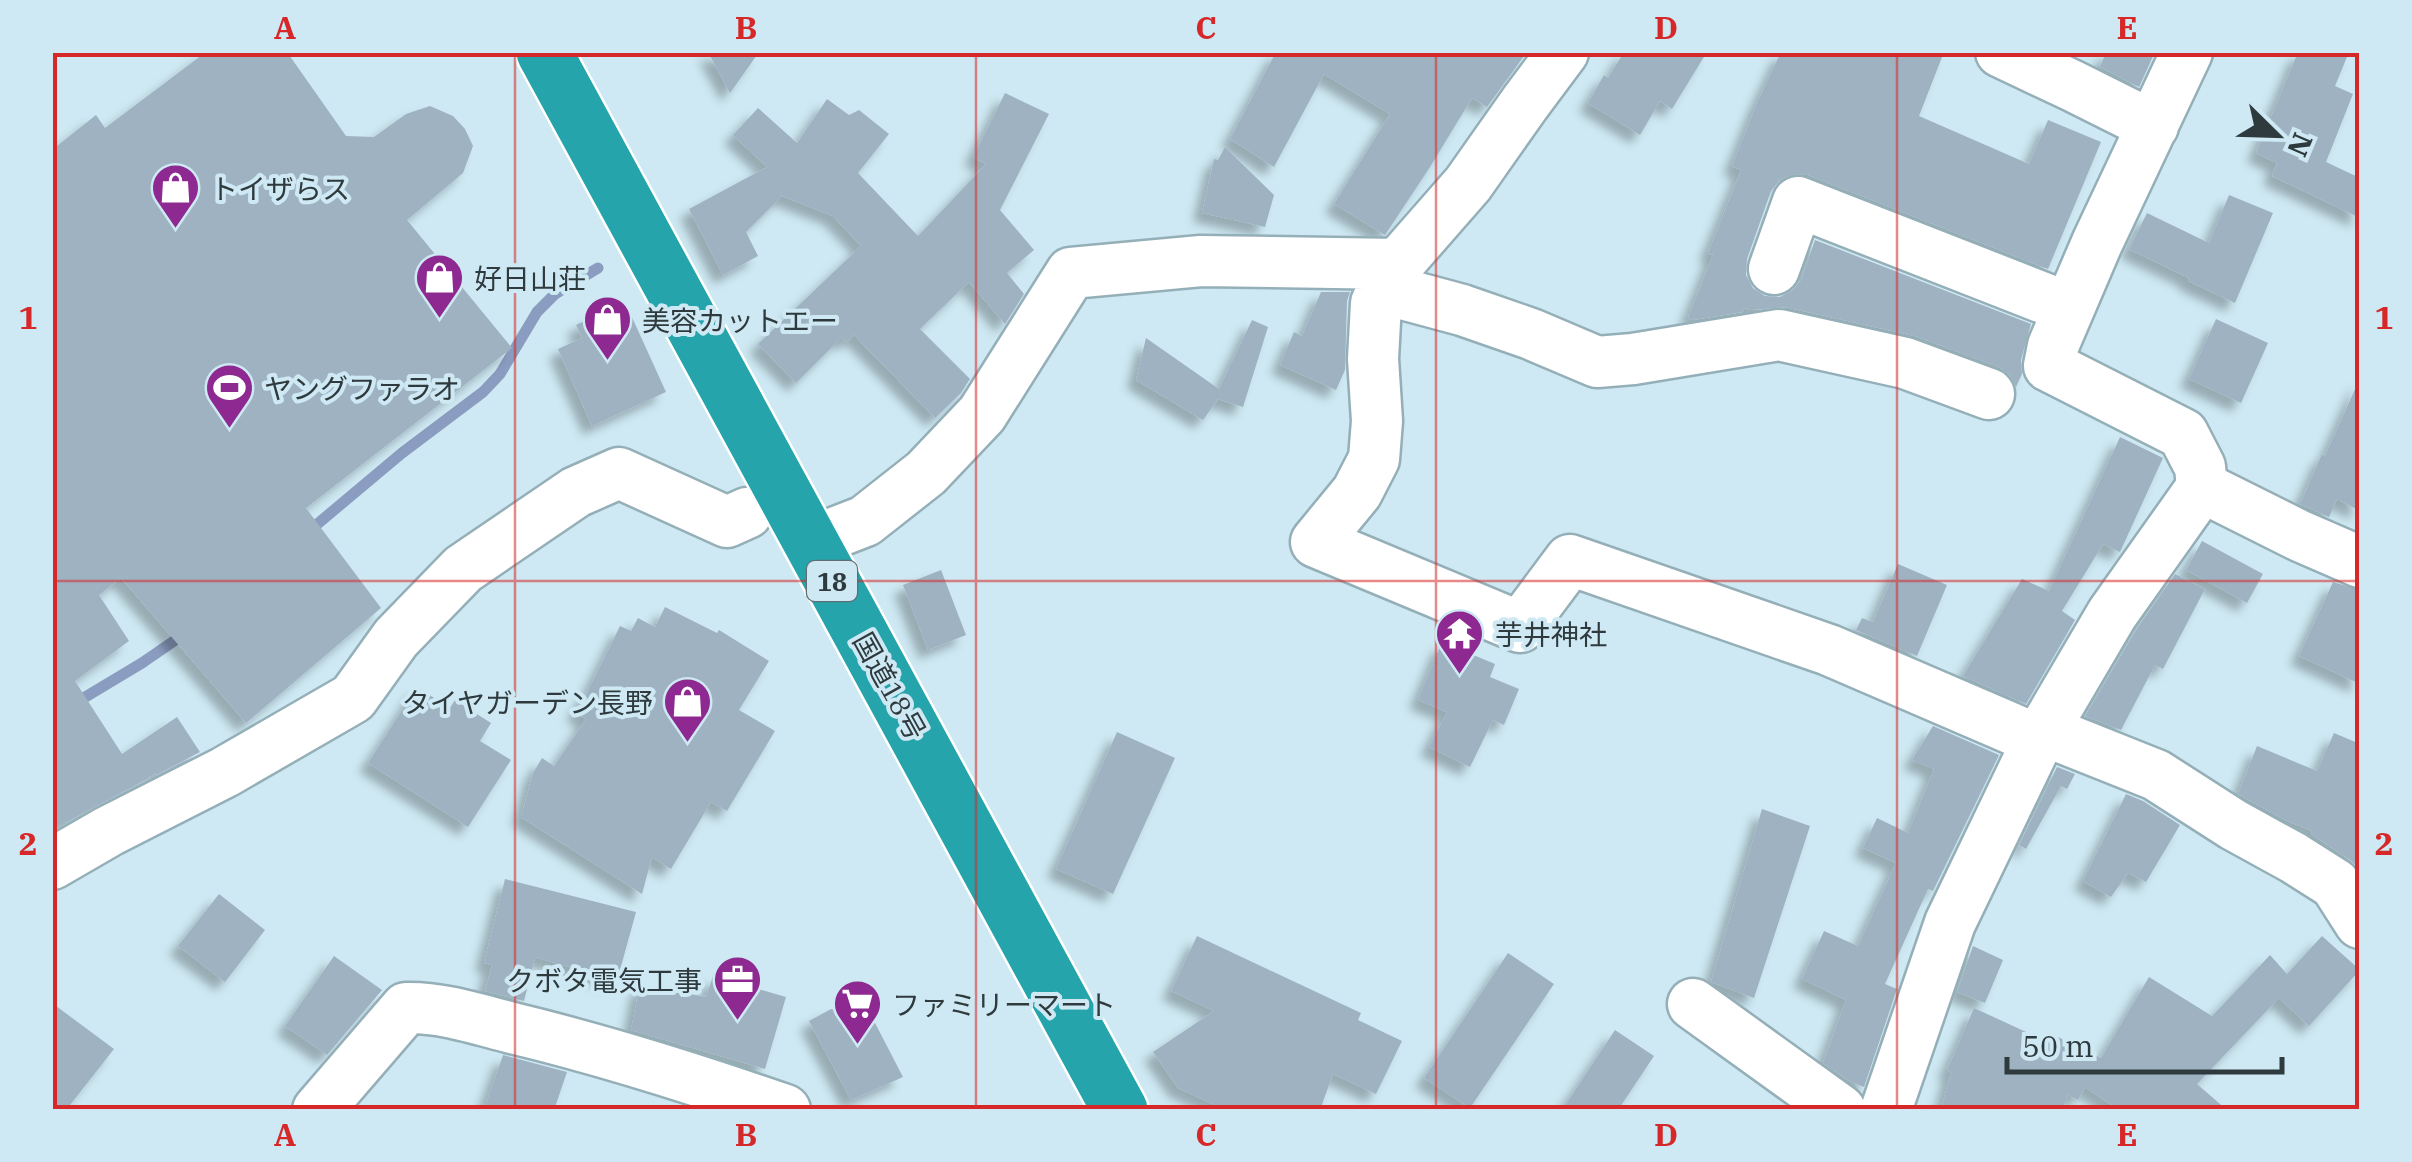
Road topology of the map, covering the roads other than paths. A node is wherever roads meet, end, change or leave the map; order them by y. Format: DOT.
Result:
graph roads {
  1 [pos="544,52"];
  2 [pos="1563,52"];
  3 [pos="2000,52"];
  4 [pos="2188,52"];
  5 [pos="2153,126"];
  6 [pos="1774,269"];
  7 [pos="1391,276"];
  8 [pos="2068,308"];
  9 [pos="1989,394"];
  10 [pos="2202,486"];
  11 [pos="747,512"];
  12 [pos="811,542"];
  13 [pos="2360,562"];
  14 [pos="2040,735"];
  15 [pos="52,864"];
  16 [pos="2360,923"];
  17 [pos="1692,1004"];
  18 [pos="318,1110"];
  19 [pos="785,1110"];
  20 [pos="1120,1110"];
  21 [pos="1840,1110"];
  22 [pos="1886,1110"];
  1 -- 12 [label="highway, 国道18号 / 18"];
  2 -- 7 [label="street"];
  3 -- 5 [label="street"];
  4 -- 5 [label="street"];
  5 -- 8 [label="street"];
  6 -- 8 [label="street"];
  7 -- 9 [label="street"];
  7 -- 12 [label="street"];
  7 -- 14 [label="street"];
  8 -- 10 [label="street"];
  10 -- 13 [label="street"];
  10 -- 14 [label="street"];
  11 -- 15 [label="street"];
  12 -- 20 [label="highway, 国道18号 / 18"];
  14 -- 16 [label="street"];
  14 -- 22 [label="street"];
  17 -- 21 [label="street"];
  18 -- 19 [label="street"];
}
